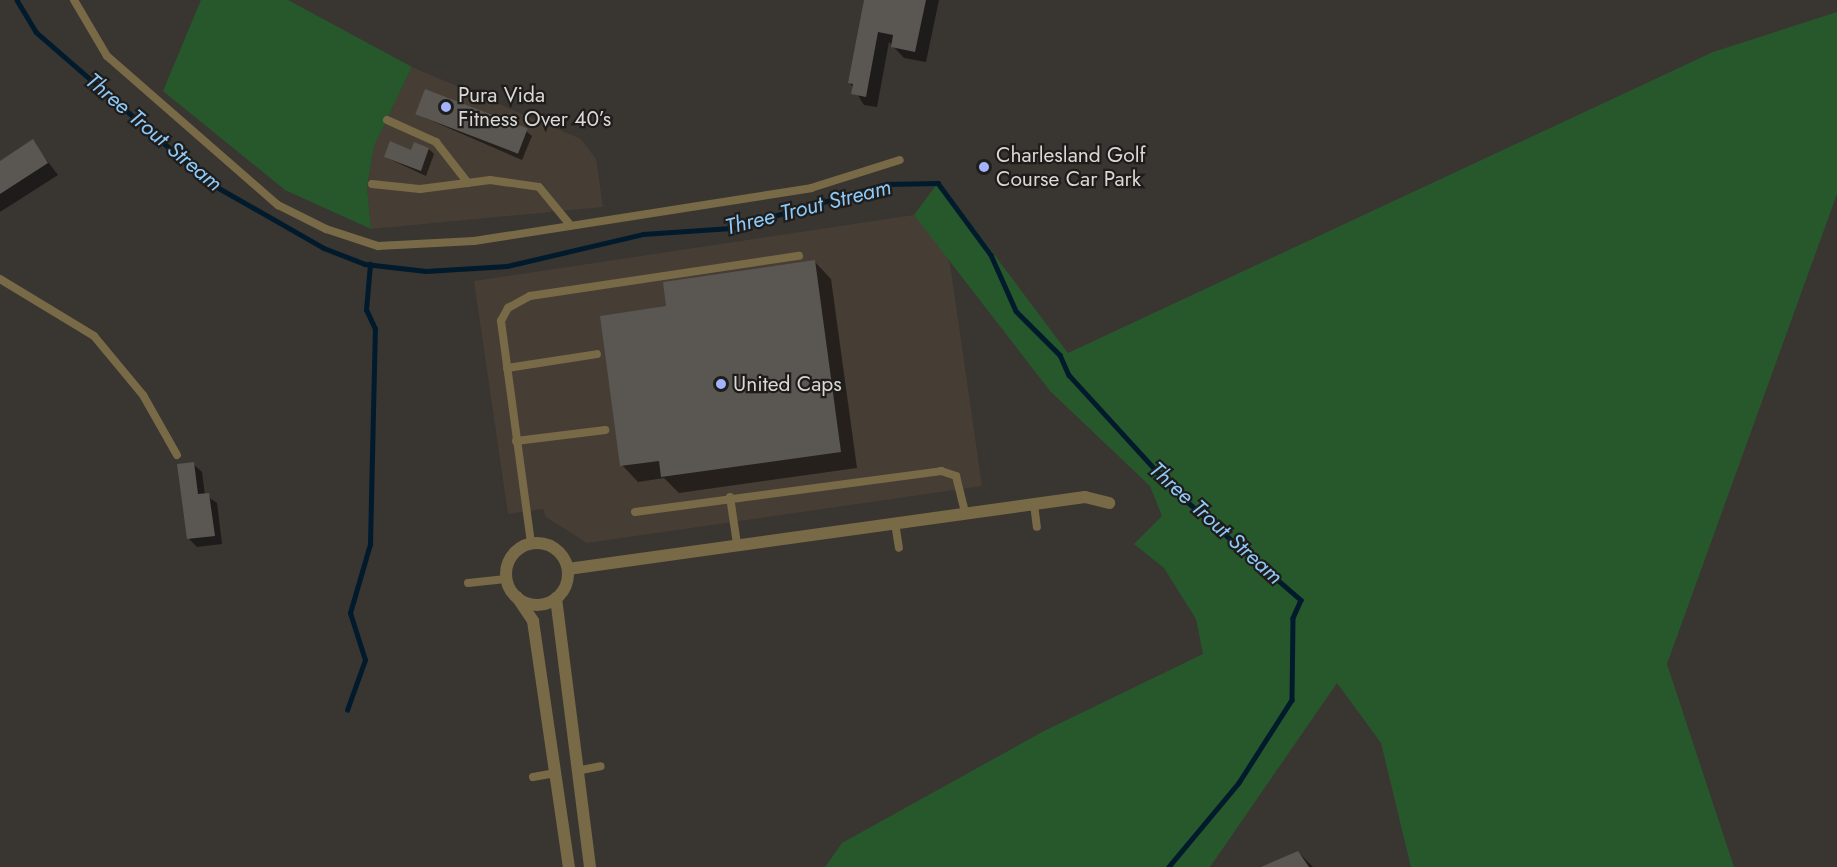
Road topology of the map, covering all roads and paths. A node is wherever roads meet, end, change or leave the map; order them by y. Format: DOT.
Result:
graph roads {
  1 [pos="74,0"];
  2 [pos="387,120"];
  3 [pos="900,160"];
  4 [pos="468,183"];
  5 [pos="372,184"];
  6 [pos="571,226"];
  7 [pos="799,256"];
  8 [pos="0,279"];
  9 [pos="597,354"];
  10 [pos="507,368"];
  11 [pos="604,430"];
  12 [pos="516,441"];
  13 [pos="177,455"];
  14 [pos="730,497"];
  15 [pos="1109,502"];
  16 [pos="1034,504"];
  17 [pos="635,512"];
  18 [pos="965,513"];
  19 [pos="895,523"];
  20 [pos="1038,527"];
  21 [pos="531,543"];
  22 [pos="737,544"];
  23 [pos="899,548"];
  24 [pos="568,569"];
  25 [pos="506,579"];
  26 [pos="468,583"];
  27 [pos="517,597"];
  28 [pos="556,598"];
  29 [pos="601,766"];
  30 [pos="576,771"];
  31 [pos="555,773"];
  32 [pos="533,777"];
  33 [pos="569,867"];
  34 [pos="590,867"];
  1 -- 6 [label="lane"];
  2 -- 4 [label="lane"];
  3 -- 6 [label="lane"];
  4 -- 5 [label="lane"];
  4 -- 6 [label="lane"];
  7 -- 10 [label="lane"];
  8 -- 13 [label="lane"];
  9 -- 10 [label="lane"];
  10 -- 12 [label="lane"];
  11 -- 12 [label="lane"];
  12 -- 21 [label="lane"];
  14 -- 17 [label="lane"];
  14 -- 18 [label="lane"];
  14 -- 22 [label="lane"];
  15 -- 16 [label="street"];
  16 -- 18 [label="street"];
  16 -- 20 [label="lane"];
  18 -- 19 [label="street"];
  19 -- 22 [label="street"];
  19 -- 23 [label="lane"];
  21 -- 24 [label="street"];
  21 -- 25 [label="street"];
  22 -- 24 [label="street"];
  24 -- 28 [label="street"];
  25 -- 26 [label="lane"];
  25 -- 27 [label="street"];
  27 -- 28 [label="street"];
  27 -- 31 [label="street"];
  28 -- 30 [label="street"];
  29 -- 30 [label="lane"];
  30 -- 34 [label="street"];
  31 -- 32 [label="lane"];
  31 -- 33 [label="street"];
}
